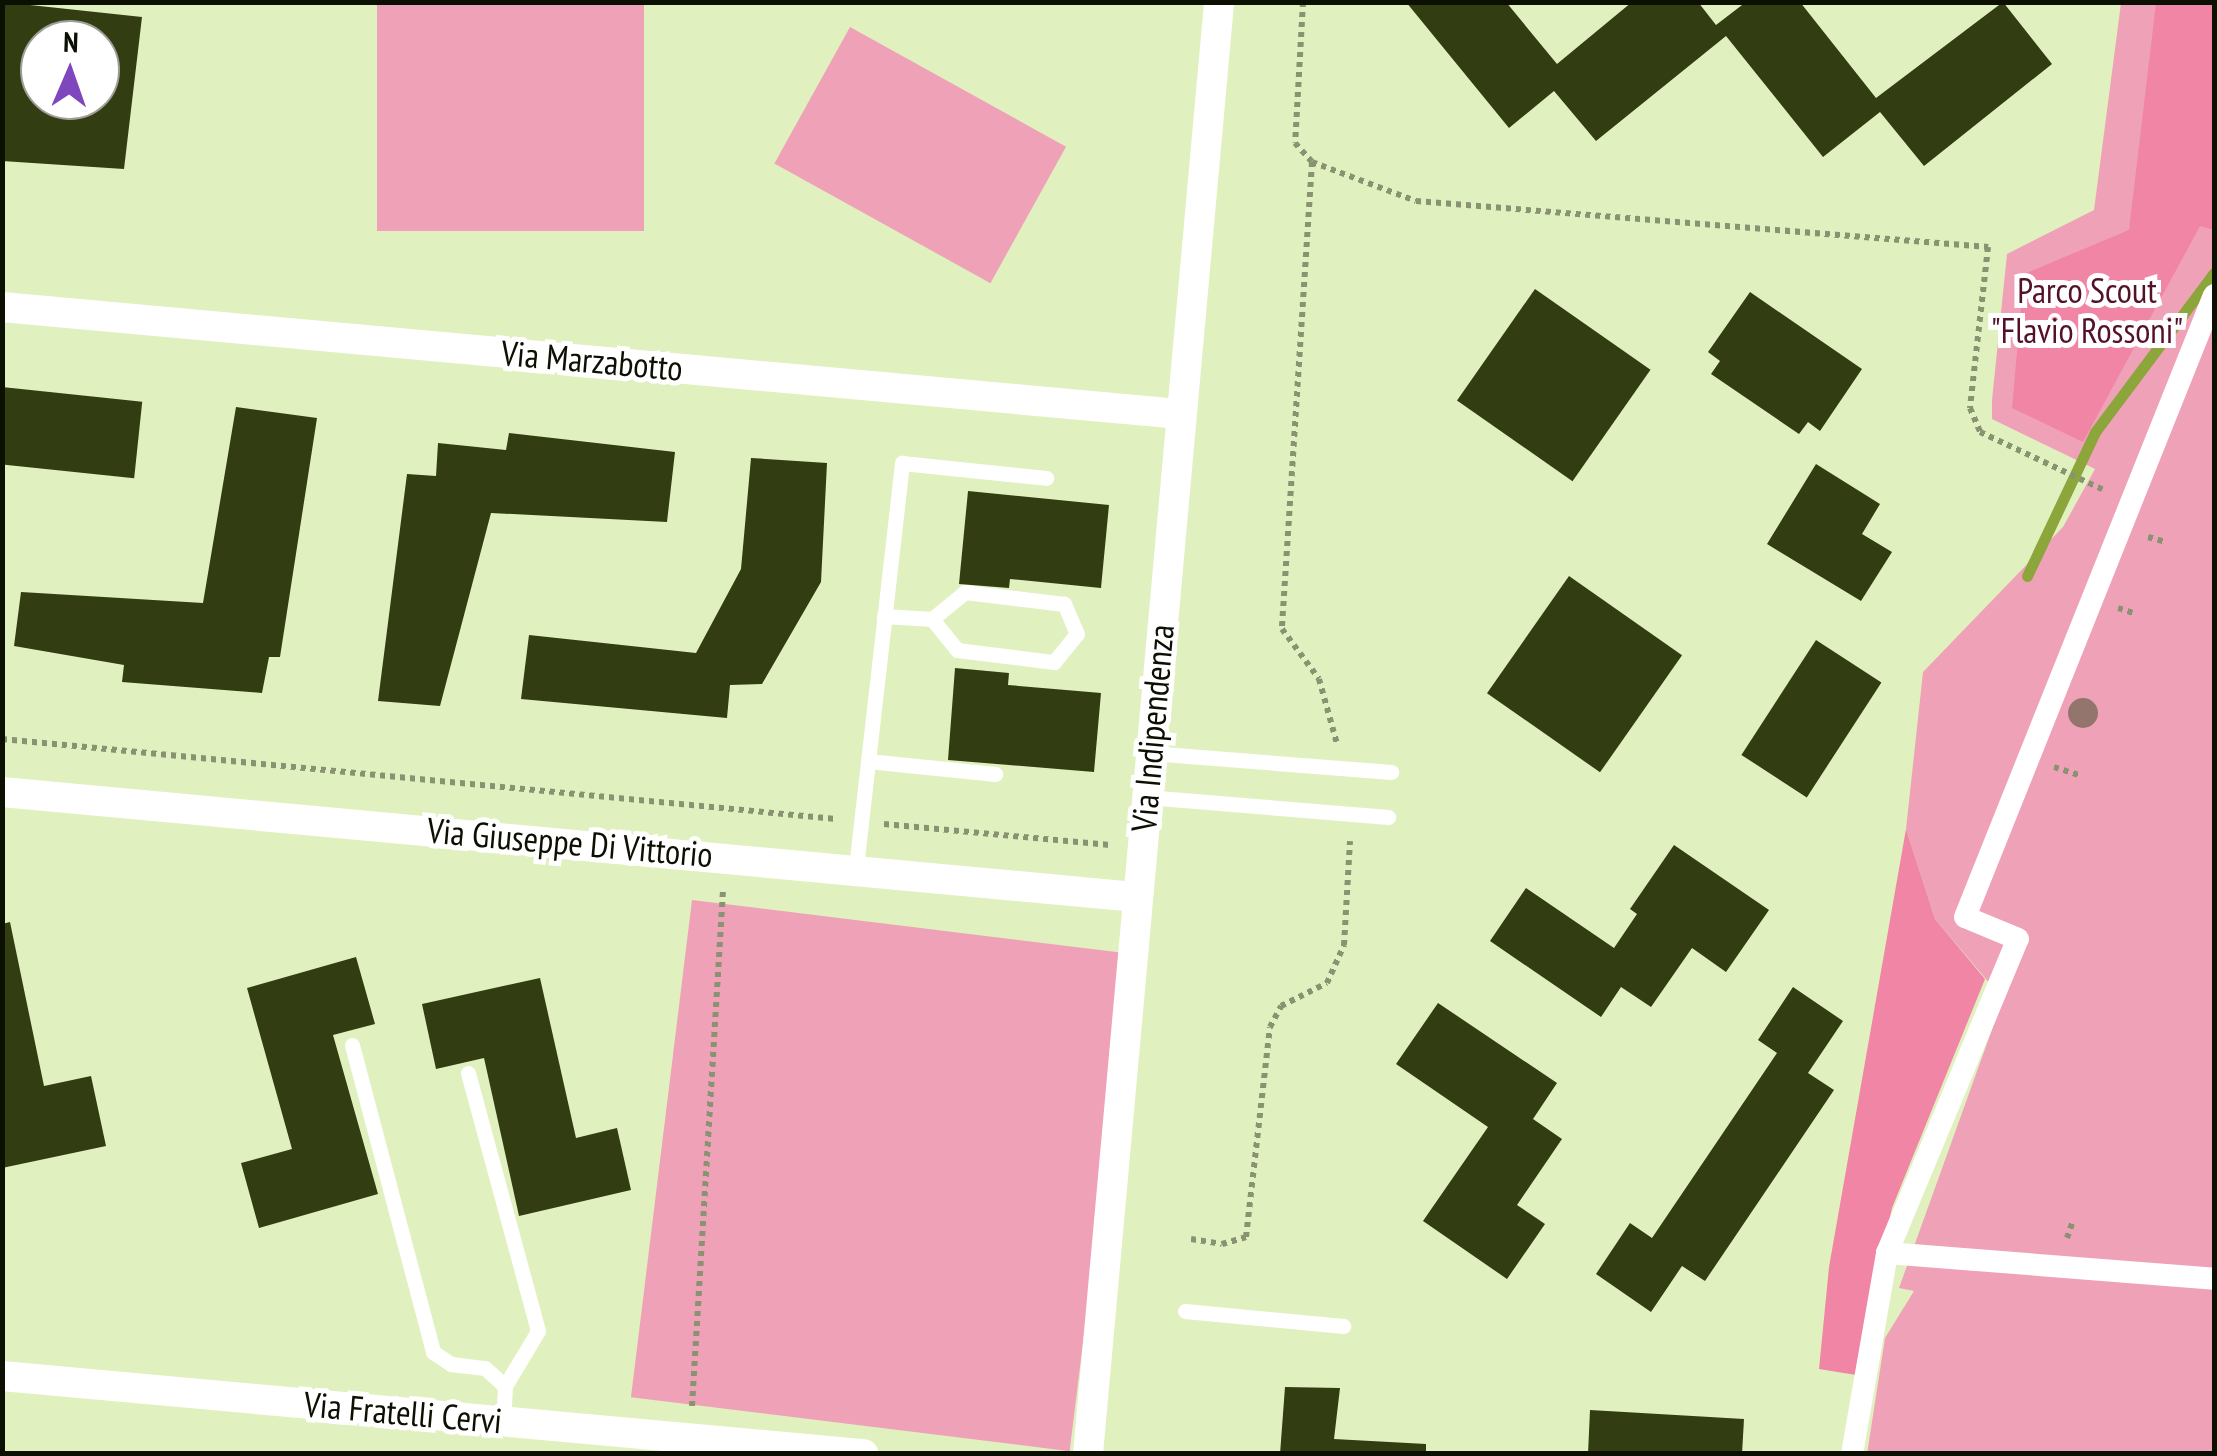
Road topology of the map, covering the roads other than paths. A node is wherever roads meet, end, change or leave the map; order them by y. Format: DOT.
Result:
graph roads {
  1 [pos="1220,2"];
  2 [pos="2214,296"];
  3 [pos="2,307"];
  4 [pos="1181,414"];
  5 [pos="1046,478"];
  6 [pos="884,616"];
  7 [pos="932,619"];
  8 [pos="1150,753"];
  9 [pos="868,762"];
  10 [pos="1392,772"];
  11 [pos="995,774"];
  12 [pos="2,792"];
  13 [pos="1146,798"];
  14 [pos="1388,817"];
  15 [pos="856,867"];
  16 [pos="1136,898"];
  17 [pos="352,1045"];
  18 [pos="468,1073"];
  19 [pos="1887,1253"];
  20 [pos="2214,1279"];
  21 [pos="1186,1310"];
  22 [pos="1343,1326"];
  23 [pos="2,1376"];
  24 [pos="506,1386"];
  25 [pos="503,1421"];
  26 [pos="703,1444"];
  27 [pos="863,1454"];
  28 [pos="1088,1454"];
  29 [pos="1852,1454"];
  1 -- 4 [label="street, Via Indipendenza"];
  2 -- 19 [label="street"];
  3 -- 4 [label="street, Via Marzabotto"];
  4 -- 8 [label="street, Via Indipendenza"];
  5 -- 6 [label="lane"];
  6 -- 7 [label="lane"];
  6 -- 9 [label="lane"];
  7 -- 7 [label="lane"];
  8 -- 10 [label="lane"];
  8 -- 13 [label="street, Via Indipendenza"];
  9 -- 11 [label="lane"];
  9 -- 15 [label="lane"];
  12 -- 15 [label="street, Via Giuseppe Di Vittorio"];
  13 -- 14 [label="lane"];
  13 -- 16 [label="street, Via Indipendenza"];
  15 -- 16 [label="street, Via Giuseppe Di Vittorio"];
  16 -- 28 [label="street, Via Indipendenza"];
  17 -- 24 [label="lane"];
  18 -- 24 [label="lane"];
  19 -- 20 [label="street"];
  19 -- 29 [label="street"];
  21 -- 22 [label="lane"];
  23 -- 25 [label="street, Via Fratelli Cervi"];
  24 -- 25 [label="lane"];
  25 -- 26 [label="street, Via Fratelli Cervi"];
  26 -- 27 [label="street, Via Fratelli Cervi"];
}
